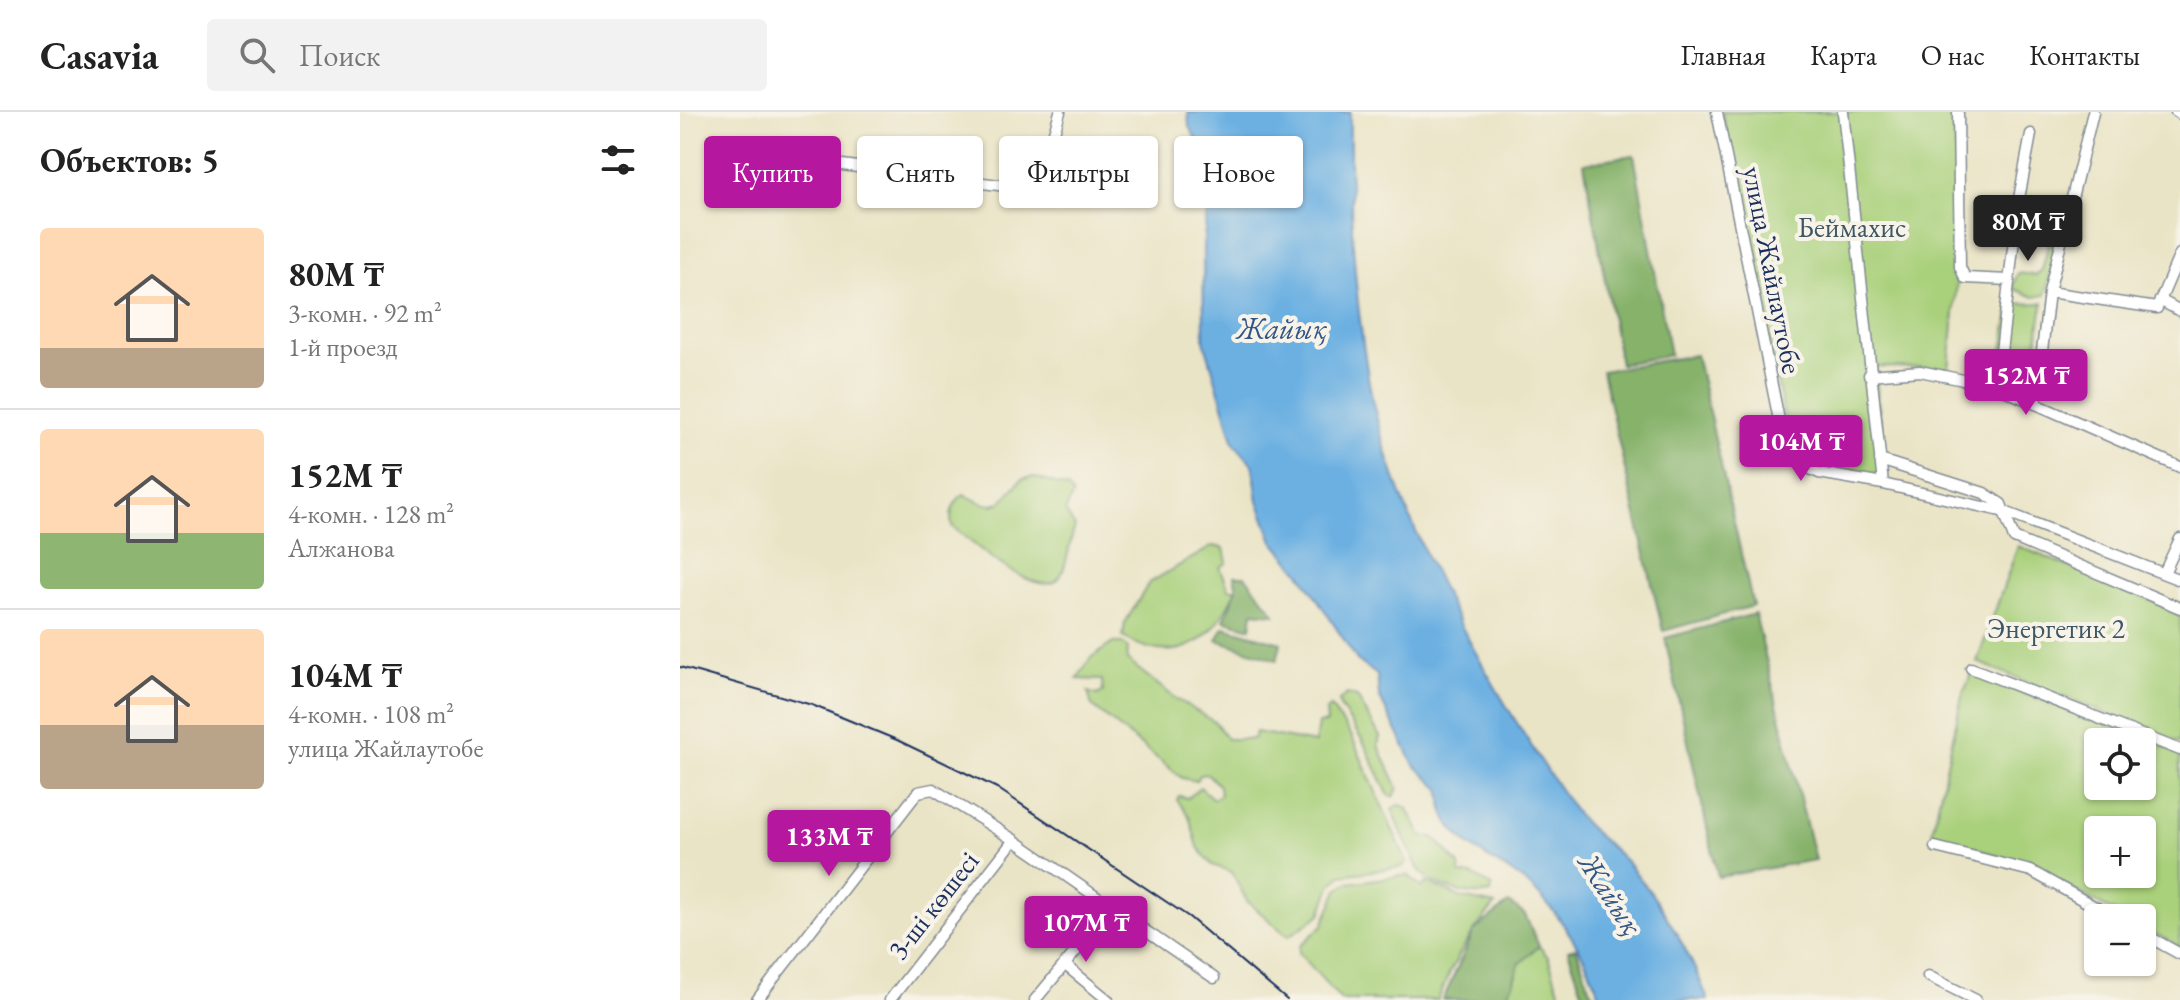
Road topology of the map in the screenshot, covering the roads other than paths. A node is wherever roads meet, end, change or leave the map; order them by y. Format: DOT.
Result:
graph roads {
  1 [pos="1060,112"];
  2 [pos="1717,112"];
  3 [pos="1843,112"];
  4 [pos="1958,112"];
  5 [pos="2093,112"];
  6 [pos="2031,134"];
  7 [pos="842,165"];
  8 [pos="2180,254"];
  9 [pos="2009,280"];
  10 [pos="2049,292"];
  11 [pos="2160,300"];
  12 [pos="2180,311"];
  13 [pos="1869,375"];
  14 [pos="1997,387"];
  15 [pos="2036,402"];
  16 [pos="1880,460"];
  17 [pos="2180,467"];
  18 [pos="1883,484"];
  19 [pos="2005,512"];
  20 [pos="2180,539"];
  21 [pos="2164,573"];
  22 [pos="2180,580"];
  23 [pos="2180,608"];
  24 [pos="1971,668"];
  25 [pos="2180,750"];
  26 [pos="1014,840"];
  27 [pos="1935,847"];
  28 [pos="2090,904"];
  29 [pos="1112,908"];
  30 [pos="2156,941"];
  31 [pos="2180,954"];
  32 [pos="1064,964"];
  33 [pos="1928,976"];
  34 [pos="1214,978"];
  35 [pos="757,1000"];
  36 [pos="890,1000"];
  37 [pos="1035,1000"];
  38 [pos="1108,1000"];
  39 [pos="1976,1000"];
  1 -- 7 [label="street"];
  2 -- 18 [label="street, улица Жайлаутобе"];
  3 -- 13 [label="street"];
  4 -- 9 [label="street"];
  5 -- 10 [label="street"];
  6 -- 9 [label="street"];
  8 -- 11 [label="street"];
  9 -- 14 [label="street"];
  10 -- 11 [label="street"];
  10 -- 15 [label="street"];
  11 -- 12 [label="street"];
  13 -- 14 [label="street"];
  13 -- 16 [label="street"];
  14 -- 15 [label="street"];
  15 -- 17 [label="street"];
  16 -- 18 [label="street"];
  16 -- 19 [label="street"];
  18 -- 19 [label="street, улица Жайлаутобе"];
  19 -- 21 [label="street, улица Жайлаутобе"];
  19 -- 23 [label="street"];
  20 -- 21 [label="street"];
  21 -- 22 [label="street, улица Жайлаутобе"];
  24 -- 25 [label="street"];
  26 -- 29 [label="street"];
  26 -- 35 [label="street"];
  26 -- 36 [label="street, 3-шi көшесі"];
  27 -- 28 [label="street"];
  29 -- 32 [label="street"];
  29 -- 34 [label="street"];
  30 -- 31 [label="street"];
  32 -- 37 [label="street"];
  32 -- 38 [label="street"];
  33 -- 39 [label="street"];
}
